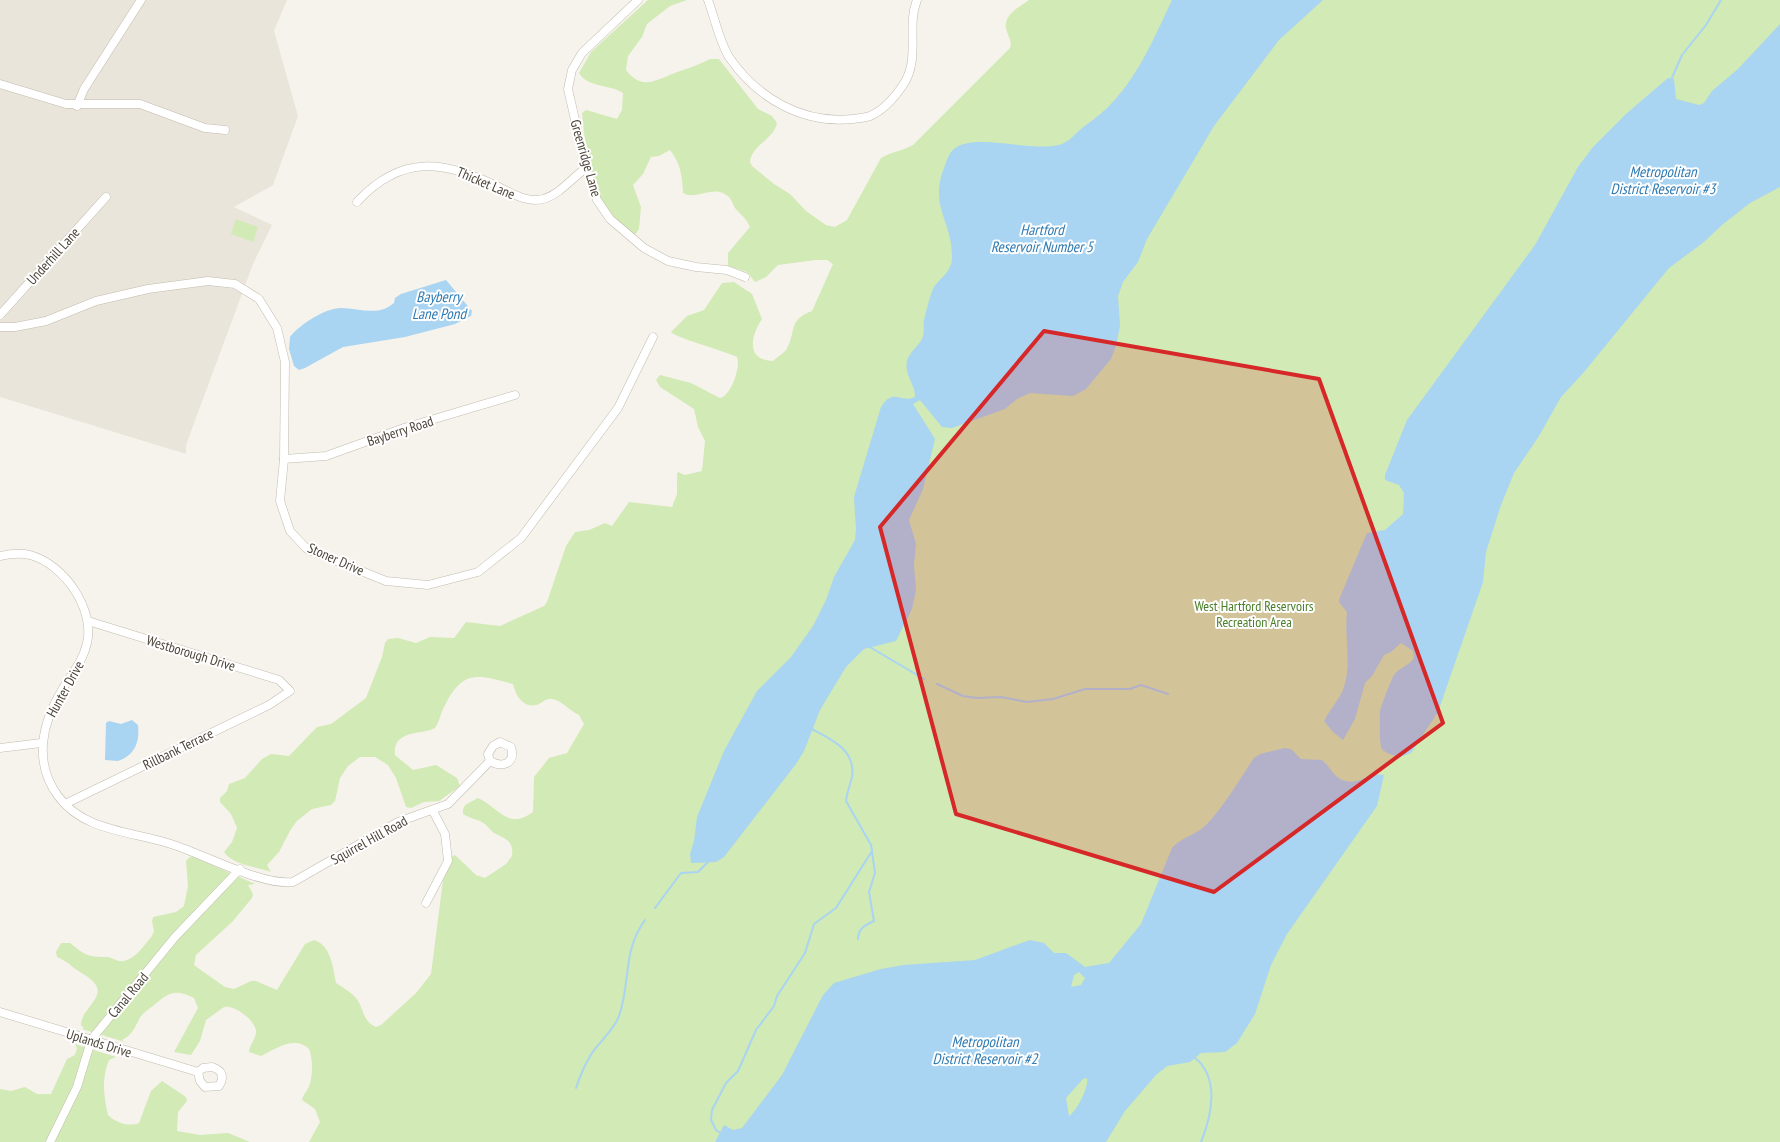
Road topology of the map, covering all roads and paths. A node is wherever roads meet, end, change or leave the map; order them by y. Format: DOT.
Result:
graph roads {
  1 [pos="141,0"];
  2 [pos="638,0"];
  3 [pos="708,0"];
  4 [pos="917,0"];
  5 [pos="0,84"];
  6 [pos="77,106"];
  7 [pos="225,130"];
  8 [pos="586,168"];
  9 [pos="106,197"];
  10 [pos="357,202"];
  11 [pos="744,277"];
  12 [pos="0,315"];
  13 [pos="0,327"];
  14 [pos="653,338"];
  15 [pos="515,395"];
  16 [pos="284,459"];
  17 [pos="0,556"];
  18 [pos="88,620"];
  19 [pos="290,691"];
  20 [pos="42,743"];
  21 [pos="0,748"];
  22 [pos="490,761"];
  23 [pos="64,804"];
  24 [pos="433,811"];
  25 [pos="240,869"];
  26 [pos="426,903"];
  27 [pos="0,1012"];
  28 [pos="91,1041"];
  29 [pos="198,1072"];
  30 [pos="50,1142"];
  1 -- 6 [label="street"];
  2 -- 8 [label="street, Greenridge Lane"];
  3 -- 4 [label="street"];
  5 -- 6 [label="street"];
  6 -- 7 [label="street"];
  8 -- 10 [label="street, Thicket Lane"];
  8 -- 11 [label="street, Greenridge Lane"];
  9 -- 12 [label="street, Underhill Lane"];
  13 -- 16 [label="street, Stoner Drive"];
  14 -- 16 [label="street, Stoner Drive"];
  15 -- 16 [label="street, Bayberry Road"];
  17 -- 18 [label="street, Hunter Drive"];
  18 -- 19 [label="street, Westborough Drive"];
  18 -- 20 [label="street, Hunter Drive"];
  19 -- 23 [label="street, Rillbank Terrace"];
  20 -- 21 [label="street"];
  20 -- 23 [label="street, Hunter Drive"];
  22 -- 24 [label="street, Squirrel Hill Road"];
  23 -- 25 [label="street, Hunter Drive"];
  24 -- 25 [label="street, Squirrel Hill Road"];
  24 -- 26 [label="street"];
  25 -- 28 [label="street, Canal Road"];
  27 -- 28 [label="street, Uplands Drive"];
  28 -- 29 [label="street, Uplands Drive"];
  28 -- 30 [label="street, Canal Road"];
}
